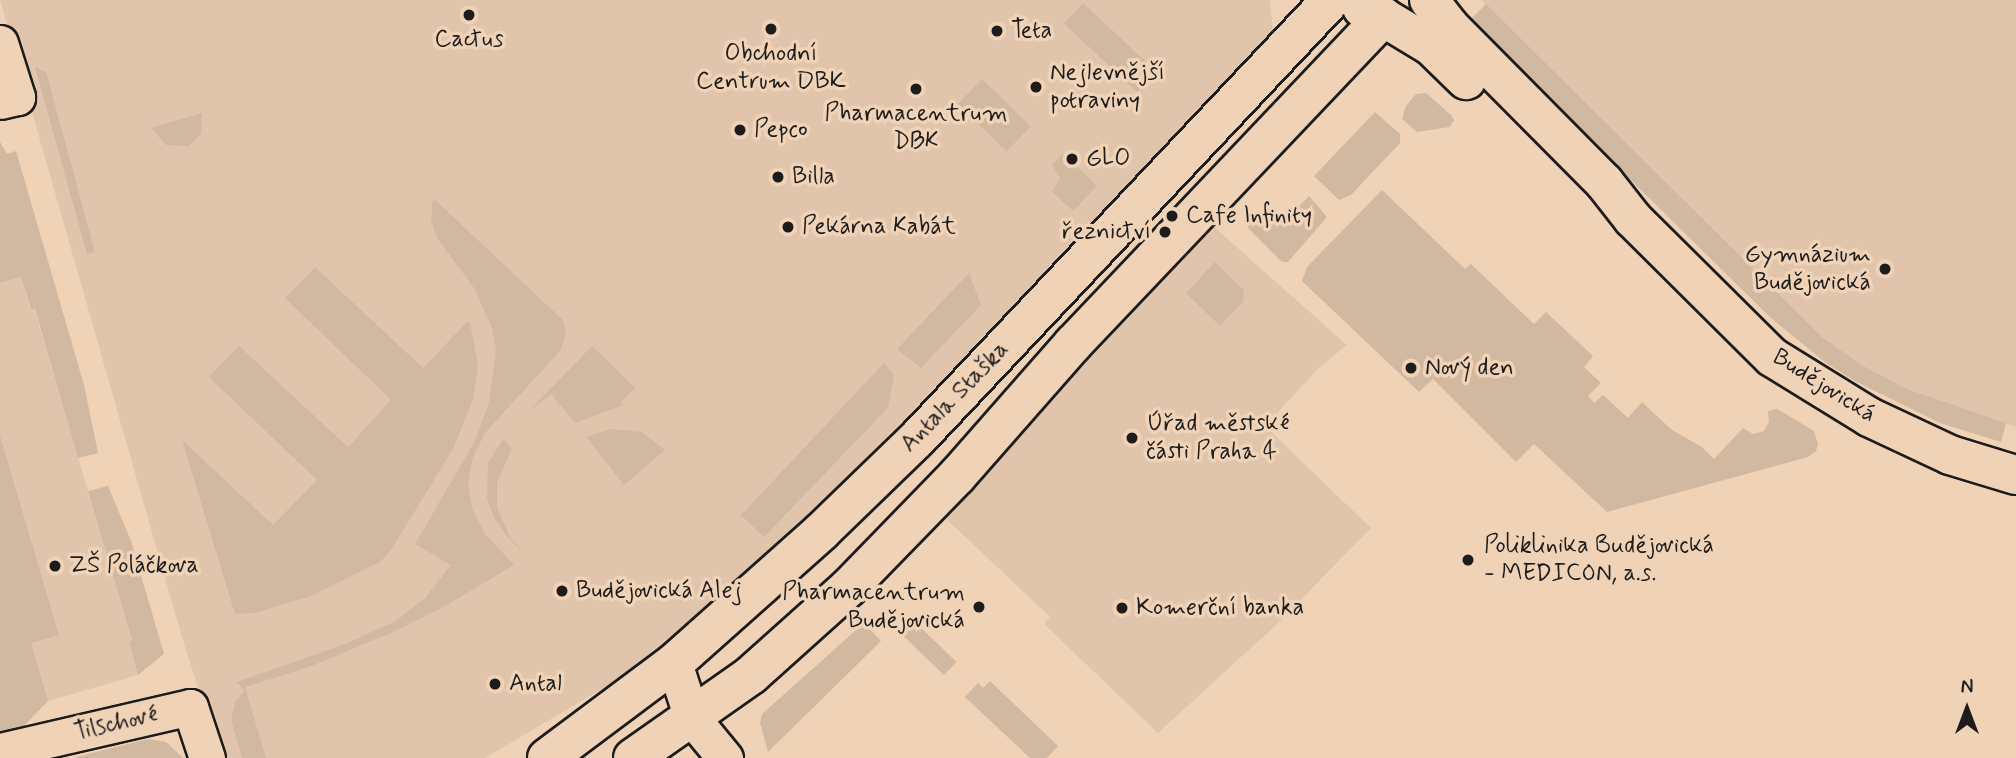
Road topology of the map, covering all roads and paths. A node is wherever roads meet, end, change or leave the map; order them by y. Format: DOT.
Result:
graph roads {
  1 [pos="1331,0"];
  2 [pos="1343,0"];
  3 [pos="1429,0"];
  4 [pos="1385,8"];
  5 [pos="0,43"];
  6 [pos="8,99"];
  7 [pos="1633,219"];
  8 [pos="2016,475"];
  9 [pos="674,663"];
  10 [pos="692,718"];
  11 [pos="0,751"];
  12 [pos="207,758"];
  13 [pos="547,758"];
  14 [pos="634,758"];
  15 [pos="725,758"];
  1 -- 9 [label="street, Antala Staška"];
  2 -- 4 [label="street, Budějovická"];
  3 -- 7 [label="street, Budějovická"];
  4 -- 7 [label="street, Budějovická"];
  4 -- 10 [label="street, Antala Staška"];
  5 -- 6 [label="street"];
  7 -- 8 [label="street, Budějovická"];
  9 -- 10 [label="street"];
  9 -- 13 [label="street, Antala Staška"];
  10 -- 14 [label="street, Antala Staška"];
  10 -- 15 [label="street"];
  11 -- 12 [label="street, Tilschové"];
}
